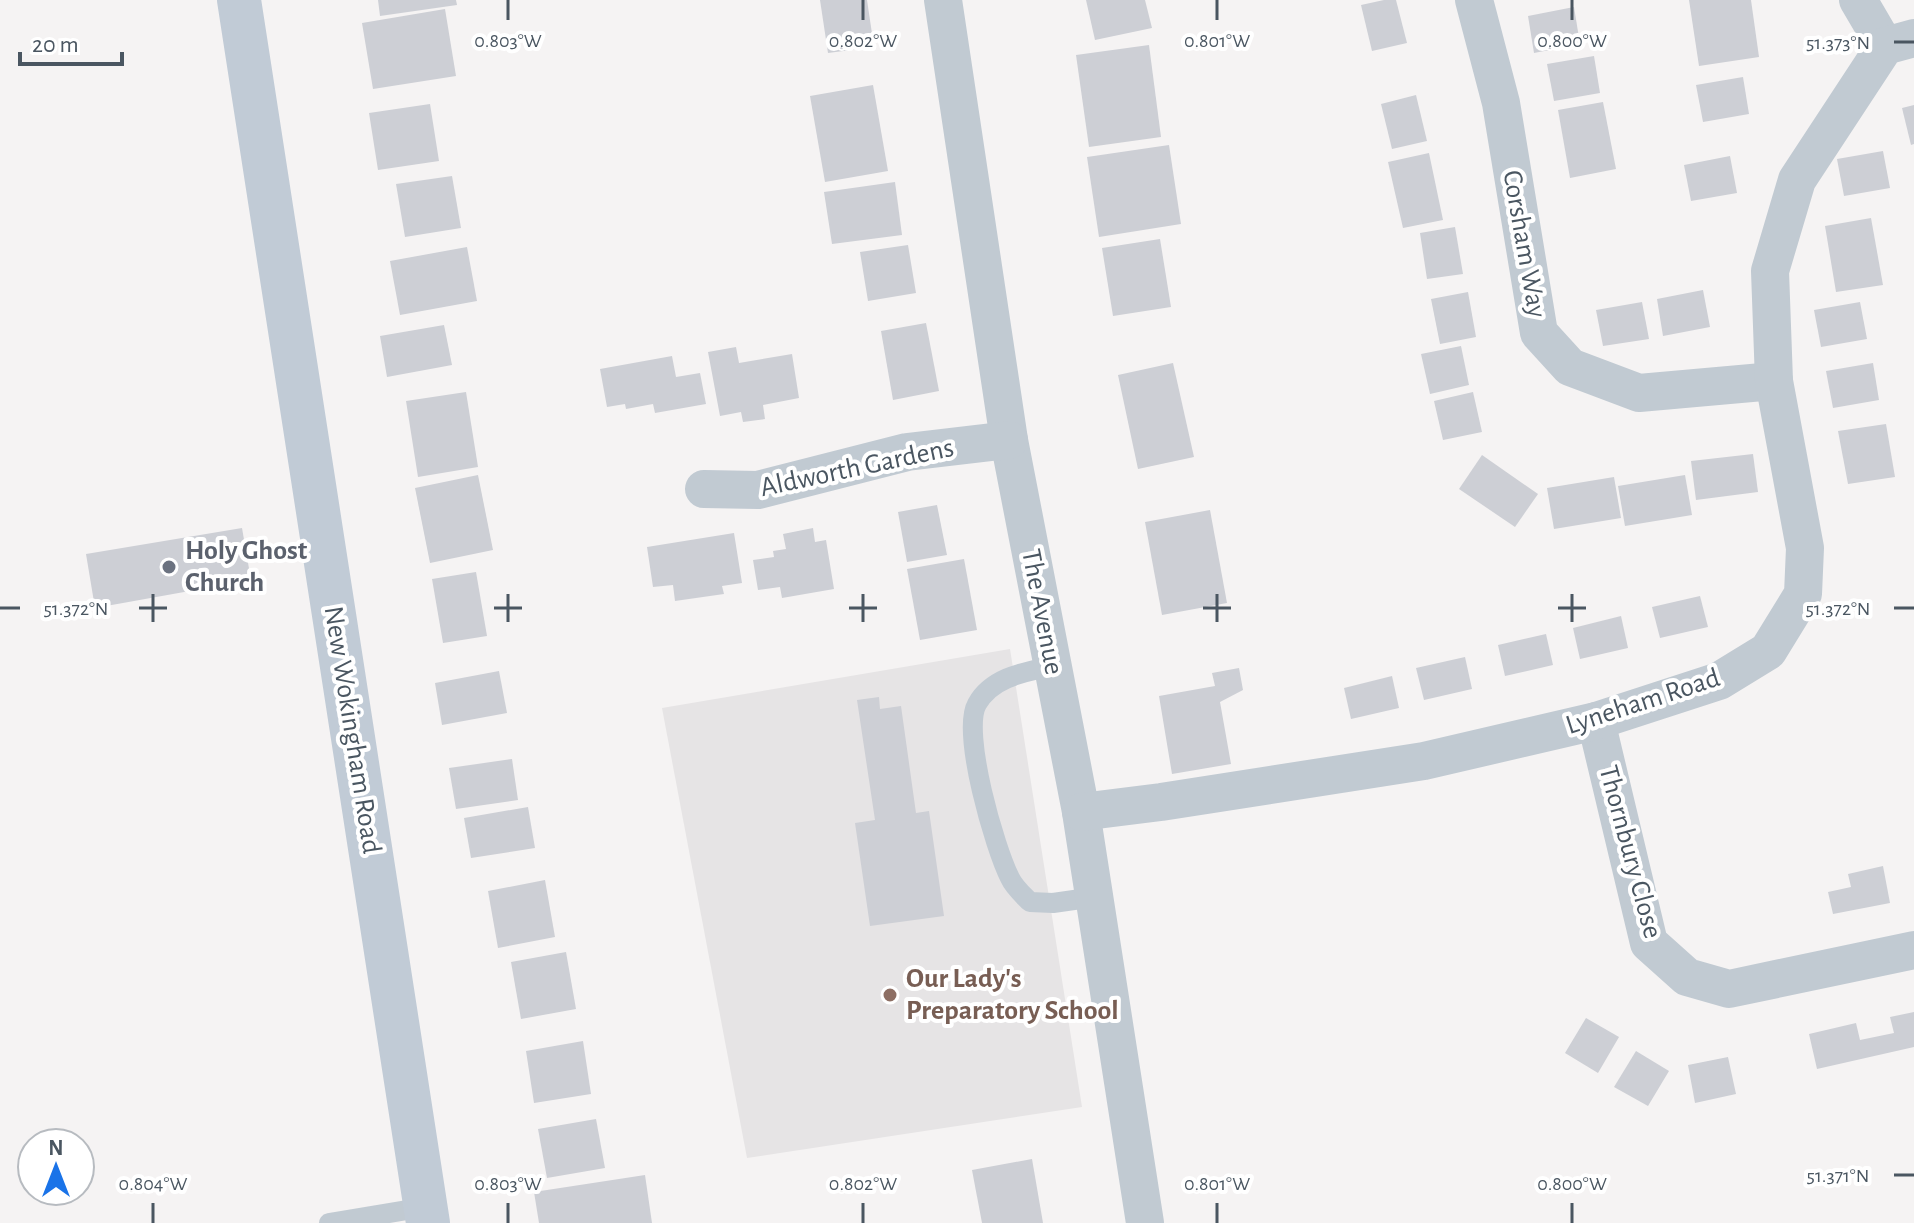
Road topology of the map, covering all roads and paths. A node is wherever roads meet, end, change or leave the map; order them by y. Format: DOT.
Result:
graph roads {
  1 [pos="239,0"];
  2 [pos="943,0"];
  3 [pos="1474,0"];
  4 [pos="1858,0"];
  5 [pos="1899,42"];
  6 [pos="1774,381"];
  7 [pos="1009,440"];
  8 [pos="704,489"];
  9 [pos="1052,666"];
  10 [pos="1596,721"];
  11 [pos="1081,812"];
  12 [pos="1095,897"];
  13 [pos="1914,950"];
  14 [pos="426,1215"];
  15 [pos="329,1223"];
  16 [pos="1145,1223"];
  1 -- 14 [label="street, New Wokingham Road"];
  2 -- 7 [label="street, The Avenue"];
  3 -- 6 [label="street, Corsham Way"];
  4 -- 5 [label="street"];
  5 -- 6 [label="street, Lyneham Road"];
  6 -- 10 [label="street, Lyneham Road"];
  7 -- 8 [label="street, Aldworth Gardens"];
  7 -- 9 [label="street, The Avenue"];
  9 -- 11 [label="street, The Avenue"];
  9 -- 12 [label="lane"];
  10 -- 11 [label="street, Lyneham Road"];
  10 -- 13 [label="street, Thornbury Close"];
  11 -- 12 [label="street, The Avenue"];
  12 -- 16 [label="street, The Avenue"];
  14 -- 15 [label="lane"];
}
